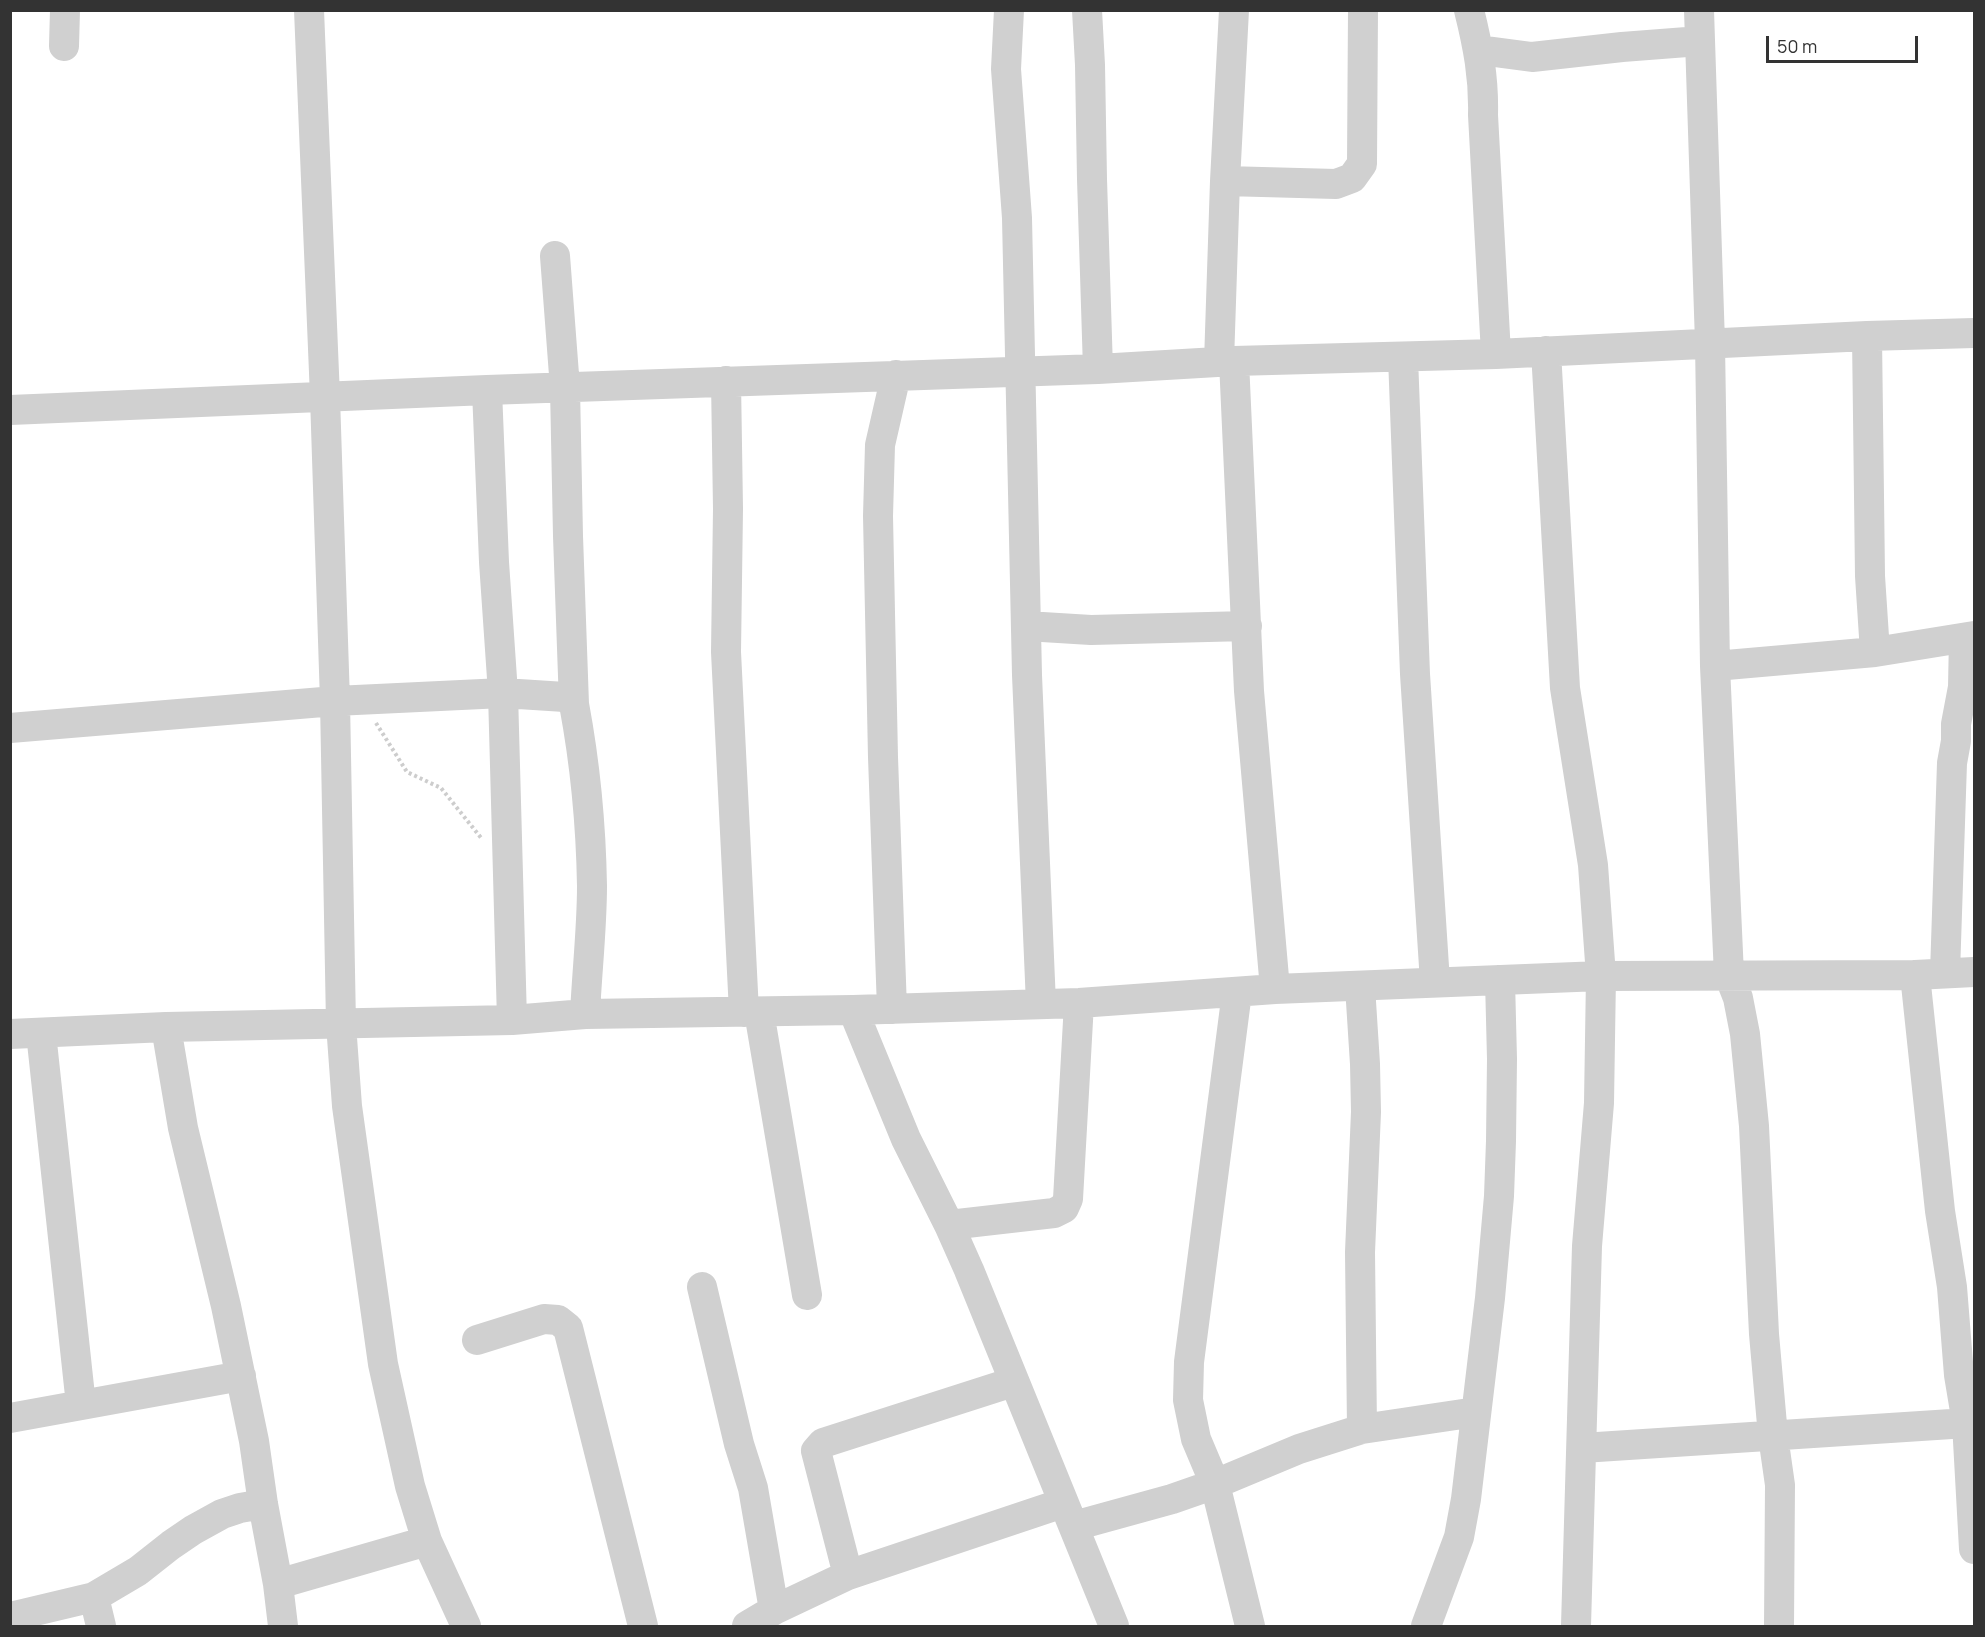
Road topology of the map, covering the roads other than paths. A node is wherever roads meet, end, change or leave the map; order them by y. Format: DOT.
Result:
graph roads {
  1 [pos="65,10"];
  2 [pos="309,10"];
  3 [pos="1009,10"];
  4 [pos="1087,10"];
  5 [pos="1234,10"];
  6 [pos="1363,10"];
  7 [pos="1468,10"];
  8 [pos="1699,10"];
  9 [pos="1700,41"];
  10 [pos="64,46"];
  11 [pos="1479,50"];
  12 [pos="1225,181"];
  13 [pos="555,256"];
  14 [pos="1974,333"];
  15 [pos="1867,336"];
  16 [pos="1710,343"];
  17 [pos="1546,351"];
  18 [pos="1496,354"];
  19 [pos="1403,357"];
  20 [pos="1227,362"];
  21 [pos="1098,369"];
  22 [pos="1020,371"];
  23 [pos="896,375"];
  24 [pos="726,381"];
  25 [pos="566,388"];
  26 [pos="487,390"];
  27 [pos="325,398"];
  28 [pos="10,410"];
  29 [pos="1026,626"];
  30 [pos="1247,626"];
  31 [pos="1969,637"];
  32 [pos="1875,652"];
  33 [pos="1715,666"];
  34 [pos="503,693"];
  35 [pos="348,701"];
  36 [pos="574,704"];
  37 [pos="10,728"];
  38 [pos="1960,973"];
  39 [pos="1729,975"];
  40 [pos="1915,975"];
  41 [pos="1601,976"];
  42 [pos="1500,980"];
  43 [pos="1435,982"];
  44 [pos="1360,986"];
  45 [pos="1275,989"];
  46 [pos="1237,992"];
  47 [pos="1079,1003"];
  48 [pos="1041,1004"];
  49 [pos="892,1009"];
  50 [pos="853,1010"];
  51 [pos="751,1012"];
  52 [pos="585,1014"];
  53 [pos="512,1020"];
  54 [pos="341,1024"];
  55 [pos="166,1028"];
  56 [pos="41,1033"];
  57 [pos="10,1034"];
  58 [pos="949,1225"];
  59 [pos="702,1287"];
  60 [pos="807,1295"];
  61 [pos="477,1340"];
  62 [pos="241,1376"];
  63 [pos="1013,1382"];
  64 [pos="81,1405"];
  65 [pos="1476,1412"];
  66 [pos="10,1418"];
  67 [pos="1967,1423"];
  68 [pos="1362,1429"];
  69 [pos="1773,1436"];
  70 [pos="1582,1448"];
  71 [pos="1215,1484"];
  72 [pos="263,1504"];
  73 [pos="1068,1515"];
  74 [pos="427,1541"];
  75 [pos="1974,1549"];
  76 [pos="848,1575"];
  77 [pos="278,1584"];
  78 [pos="94,1597"];
  79 [pos="774,1610"];
  80 [pos="14,1619"];
  81 [pos="101,1626"];
  82 [pos="283,1626"];
  83 [pos="466,1626"];
  84 [pos="643,1626"];
  85 [pos="747,1626"];
  86 [pos="1114,1626"];
  87 [pos="1250,1626"];
  88 [pos="1426,1626"];
  89 [pos="1576,1626"];
  90 [pos="1779,1626"];
  1 -- 10 [label="street"];
  2 -- 27 [label="street"];
  3 -- 22 [label="street"];
  4 -- 21 [label="street"];
  5 -- 12 [label="street"];
  6 -- 12 [label="street"];
  7 -- 11 [label="street"];
  8 -- 9 [label="street"];
  9 -- 11 [label="street"];
  9 -- 16 [label="street"];
  11 -- 18 [label="street"];
  12 -- 20 [label="street"];
  13 -- 25 [label="street"];
  14 -- 15 [label="street"];
  15 -- 16 [label="street"];
  15 -- 32 [label="street"];
  16 -- 17 [label="street"];
  16 -- 33 [label="street"];
  17 -- 18 [label="street"];
  17 -- 41 [label="street"];
  18 -- 19 [label="street"];
  19 -- 20 [label="street"];
  19 -- 43 [label="street"];
  20 -- 21 [label="street"];
  20 -- 30 [label="street"];
  21 -- 22 [label="street"];
  22 -- 23 [label="street"];
  22 -- 29 [label="street"];
  23 -- 24 [label="street"];
  23 -- 49 [label="street"];
  24 -- 25 [label="street"];
  24 -- 51 [label="street"];
  25 -- 26 [label="street"];
  25 -- 36 [label="street"];
  26 -- 27 [label="street"];
  26 -- 34 [label="street"];
  27 -- 28 [label="street"];
  27 -- 35 [label="street"];
  29 -- 30 [label="street"];
  29 -- 48 [label="street"];
  30 -- 45 [label="street"];
  31 -- 32 [label="street"];
  31 -- 38 [label="street"];
  32 -- 33 [label="street"];
  33 -- 39 [label="street"];
  34 -- 35 [label="street"];
  34 -- 36 [label="street"];
  34 -- 53 [label="street"];
  35 -- 37 [label="street"];
  35 -- 54 [label="street"];
  36 -- 52 [label="street"];
  38 -- 40 [label="street"];
  39 -- 40 [label="street"];
  39 -- 41 [label="street"];
  39 -- 69 [label="street"];
  40 -- 67 [label="street"];
  41 -- 42 [label="street"];
  41 -- 70 [label="street"];
  42 -- 43 [label="street"];
  42 -- 65 [label="street"];
  43 -- 44 [label="street"];
  44 -- 45 [label="street"];
  44 -- 68 [label="street"];
  45 -- 46 [label="street"];
  46 -- 47 [label="street"];
  46 -- 71 [label="street"];
  47 -- 48 [label="street"];
  47 -- 58 [label="street"];
  48 -- 49 [label="street"];
  49 -- 50 [label="street"];
  50 -- 51 [label="street"];
  50 -- 58 [label="street"];
  51 -- 52 [label="street"];
  51 -- 60 [label="street"];
  52 -- 53 [label="street"];
  53 -- 54 [label="street"];
  54 -- 55 [label="street"];
  54 -- 74 [label="street"];
  55 -- 56 [label="street"];
  55 -- 62 [label="street"];
  56 -- 57 [label="street"];
  56 -- 64 [label="street"];
  58 -- 63 [label="street"];
  59 -- 79 [label="street"];
  61 -- 84 [label="street"];
  62 -- 64 [label="street"];
  62 -- 72 [label="street"];
  63 -- 73 [label="street"];
  63 -- 76 [label="street"];
  64 -- 66 [label="street"];
  65 -- 68 [label="street"];
  65 -- 88 [label="street"];
  67 -- 69 [label="street"];
  67 -- 75 [label="street"];
  68 -- 71 [label="street"];
  69 -- 70 [label="street"];
  69 -- 90 [label="street"];
  70 -- 89 [label="street"];
  71 -- 73 [label="street"];
  71 -- 87 [label="street"];
  72 -- 77 [label="street"];
  72 -- 78 [label="street"];
  73 -- 76 [label="street"];
  73 -- 86 [label="street"];
  74 -- 77 [label="street"];
  74 -- 83 [label="street"];
  76 -- 79 [label="street"];
  77 -- 82 [label="street"];
  78 -- 80 [label="street"];
  78 -- 81 [label="street"];
  79 -- 85 [label="street"];
}
